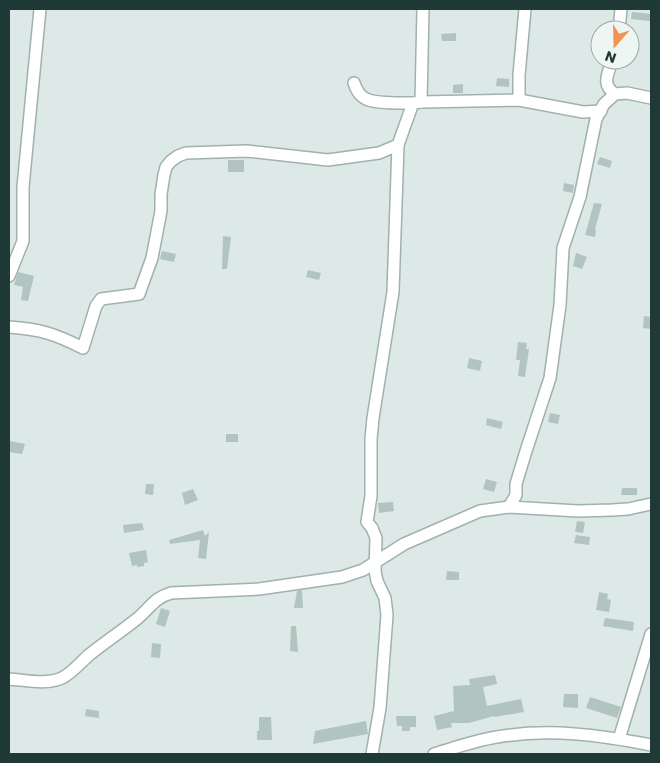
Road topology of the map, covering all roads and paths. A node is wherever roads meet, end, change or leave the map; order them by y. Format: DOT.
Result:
graph roads {
  1 [pos="40,9"];
  2 [pos="423,9"];
  3 [pos="525,9"];
  4 [pos="610,70"];
  5 [pos="354,84"];
  6 [pos="616,94"];
  7 [pos="651,98"];
  8 [pos="518,100"];
  9 [pos="417,102"];
  10 [pos="601,111"];
  11 [pos="398,144"];
  12 [pos="9,276"];
  13 [pos="9,327"];
  14 [pos="651,504"];
  15 [pos="509,507"];
  16 [pos="376,560"];
  17 [pos="651,634"];
  18 [pos="9,679"];
  19 [pos="619,738"];
  20 [pos="651,745"];
  21 [pos="372,754"];
  22 [pos="434,754"];
  1 -- 12 [label="street"];
  2 -- 9 [label="street"];
  3 -- 8 [label="street"];
  4 -- 6 [label="street"];
  5 -- 9 [label="street"];
  6 -- 7 [label="street"];
  6 -- 10 [label="street"];
  8 -- 9 [label="street"];
  8 -- 10 [label="street"];
  9 -- 11 [label="street"];
  10 -- 15 [label="street"];
  11 -- 13 [label="street"];
  11 -- 16 [label="street"];
  14 -- 15 [label="street"];
  15 -- 16 [label="street"];
  16 -- 18 [label="street"];
  16 -- 21 [label="street"];
  17 -- 19 [label="street"];
  19 -- 20 [label="street"];
  19 -- 22 [label="street"];
}
